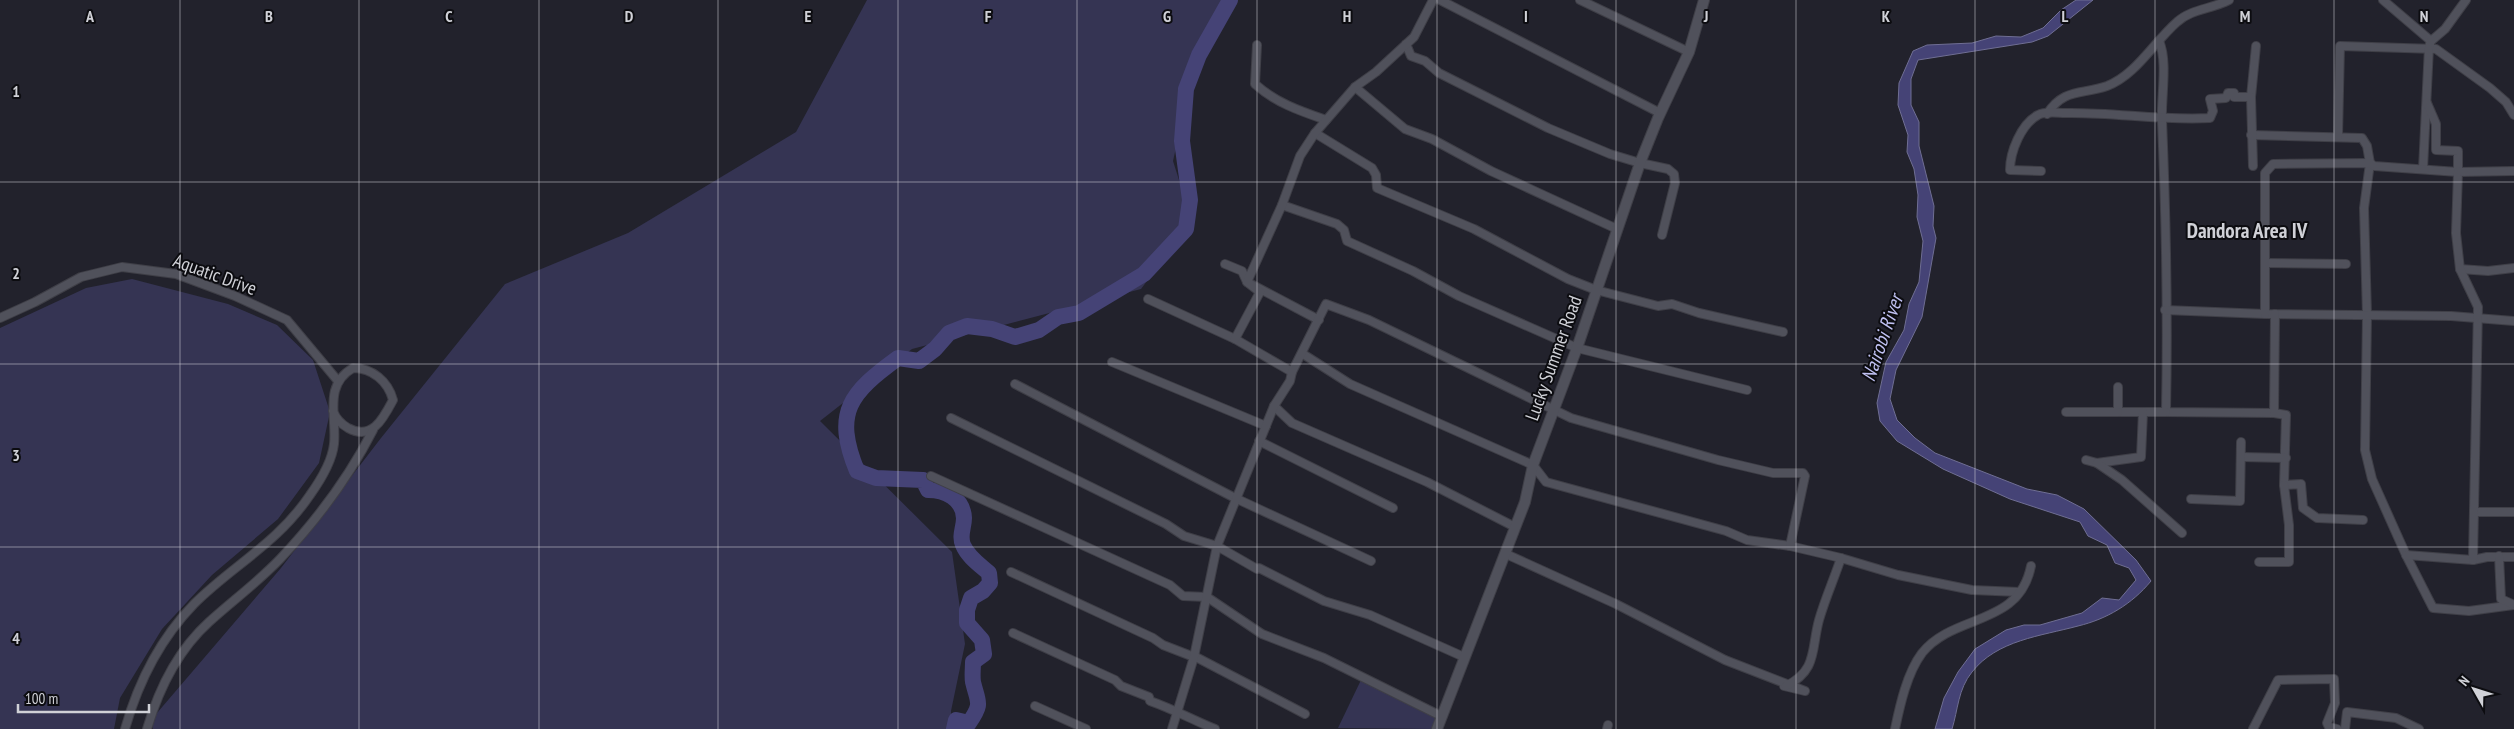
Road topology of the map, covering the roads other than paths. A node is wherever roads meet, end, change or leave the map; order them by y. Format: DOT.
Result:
graph roads {
  1 [pos="1433,0"];
  2 [pos="1440,0"];
  3 [pos="1580,0"];
  4 [pos="1704,0"];
  5 [pos="2229,0"];
  6 [pos="2382,0"];
  7 [pos="2464,1"];
  8 [pos="2160,40"];
  9 [pos="1406,44"];
  10 [pos="2430,44"];
  11 [pos="1257,45"];
  12 [pos="2256,46"];
  13 [pos="1689,52"];
  14 [pos="1355,87"];
  15 [pos="2251,97"];
  16 [pos="2427,103"];
  17 [pos="1660,113"];
  18 [pos="2047,114"];
  19 [pos="2514,114"];
  20 [pos="2162,117"];
  21 [pos="1326,120"];
  22 [pos="1315,133"];
  23 [pos="2251,135"];
  24 [pos="2338,136"];
  25 [pos="1640,163"];
  26 [pos="2370,163"];
  27 [pos="2253,166"];
  28 [pos="2423,169"];
  29 [pos="2041,171"];
  30 [pos="2514,171"];
  31 [pos="2458,172"];
  32 [pos="1282,205"];
  33 [pos="1617,229"];
  34 [pos="1662,235"];
  35 [pos="2265,263"];
  36 [pos="1225,264"];
  37 [pos="2346,264"];
  38 [pos="2514,268"];
  39 [pos="2460,269"];
  40 [pos="1247,282"];
  41 [pos="1596,290"];
  42 [pos="1148,299"];
  43 [pos="2166,310"];
  44 [pos="2265,314"];
  45 [pos="2275,314"];
  46 [pos="2367,315"];
  47 [pos="0,318"];
  48 [pos="2478,319"];
  49 [pos="1319,320"];
  50 [pos="2514,321"];
  51 [pos="1783,332"];
  52 [pos="1235,339"];
  53 [pos="1576,348"];
  54 [pos="1303,354"];
  55 [pos="1112,362"];
  56 [pos="1292,372"];
  57 [pos="338,381"];
  58 [pos="1015,384"];
  59 [pos="2118,387"];
  60 [pos="1747,390"];
  61 [pos="1274,406"];
  62 [pos="1554,409"];
  63 [pos="333,411"];
  64 [pos="2066,412"];
  65 [pos="2118,412"];
  66 [pos="2142,412"];
  67 [pos="2166,412"];
  68 [pos="2274,413"];
  69 [pos="951,418"];
  70 [pos="1266,426"];
  71 [pos="373,430"];
  72 [pos="1259,440"];
  73 [pos="2241,442"];
  74 [pos="2242,457"];
  75 [pos="2286,458"];
  76 [pos="2086,460"];
  77 [pos="2097,463"];
  78 [pos="1533,465"];
  79 [pos="931,476"];
  80 [pos="2284,485"];
  81 [pos="1235,498"];
  82 [pos="2191,499"];
  83 [pos="1393,508"];
  84 [pos="2474,512"];
  85 [pos="2514,512"];
  86 [pos="2363,520"];
  87 [pos="1515,527"];
  88 [pos="2182,533"];
  89 [pos="1218,546"];
  90 [pos="1790,546"];
  91 [pos="1506,554"];
  92 [pos="2406,556"];
  93 [pos="2500,556"];
  94 [pos="2514,557"];
  95 [pos="1841,558"];
  96 [pos="2473,560"];
  97 [pos="1371,561"];
  98 [pos="2259,562"];
  99 [pos="2031,566"];
  100 [pos="1011,572"];
  101 [pos="2019,592"];
  102 [pos="1207,597"];
  103 [pos="2514,605"];
  104 [pos="1013,634"];
  105 [pos="1194,657"];
  106 [pos="1464,657"];
  107 [pos="1035,706"];
  108 [pos="1178,711"];
  109 [pos="1305,714"];
  110 [pos="1441,716"];
  111 [pos="2408,726"];
  112 [pos="1440,728"];
  113 [pos="125,729"];
  114 [pos="147,729"];
  115 [pos="1086,729"];
  116 [pos="1172,729"];
  117 [pos="1215,729"];
  118 [pos="1895,729"];
  119 [pos="2253,729"];
  120 [pos="2337,729"];
  121 [pos="2345,729"];
  122 [pos="2419,729"];
  1 -- 9 [label="street"];
  2 -- 17 [label="street"];
  3 -- 13 [label="street"];
  4 -- 13 [label="street, Lucky Summer Road"];
  5 -- 8 [label="street"];
  6 -- 10 [label="street"];
  7 -- 10 [label="street"];
  8 -- 18 [label="street"];
  8 -- 20 [label="street"];
  9 -- 14 [label="street"];
  9 -- 25 [label="street"];
  10 -- 16 [label="street"];
  10 -- 19 [label="street"];
  10 -- 24 [label="street"];
  11 -- 21 [label="street"];
  12 -- 15 [label="street"];
  13 -- 17 [label="street, Lucky Summer Road"];
  14 -- 21 [label="street"];
  14 -- 33 [label="street"];
  15 -- 20 [label="street"];
  15 -- 23 [label="street"];
  16 -- 28 [label="street"];
  16 -- 31 [label="street"];
  17 -- 25 [label="street, Lucky Summer Road"];
  18 -- 20 [label="street"];
  18 -- 29 [label="street"];
  20 -- 43 [label="street"];
  21 -- 22 [label="street"];
  22 -- 32 [label="street"];
  22 -- 41 [label="street"];
  23 -- 24 [label="street"];
  23 -- 27 [label="street"];
  24 -- 26 [label="street"];
  25 -- 33 [label="street, Lucky Summer Road"];
  25 -- 34 [label="street"];
  26 -- 28 [label="street"];
  26 -- 35 [label="street"];
  26 -- 46 [label="street"];
  28 -- 31 [label="street"];
  30 -- 31 [label="street"];
  31 -- 39 [label="street"];
  32 -- 40 [label="street"];
  32 -- 53 [label="street"];
  33 -- 41 [label="street, Lucky Summer Road"];
  35 -- 37 [label="street"];
  35 -- 44 [label="street"];
  36 -- 40 [label="street"];
  38 -- 39 [label="street"];
  39 -- 48 [label="street"];
  40 -- 49 [label="street"];
  40 -- 52 [label="street"];
  41 -- 51 [label="street"];
  41 -- 53 [label="street, Lucky Summer Road"];
  42 -- 52 [label="street"];
  43 -- 44 [label="street"];
  43 -- 67 [label="street"];
  44 -- 45 [label="street"];
  45 -- 46 [label="street"];
  45 -- 68 [label="street"];
  46 -- 48 [label="street"];
  46 -- 92 [label="street"];
  47 -- 57 [label="street, Aquatic Drive"];
  48 -- 50 [label="street"];
  48 -- 84 [label="street"];
  49 -- 54 [label="street"];
  49 -- 62 [label="street"];
  52 -- 56 [label="street"];
  53 -- 60 [label="street"];
  53 -- 62 [label="street, Lucky Summer Road"];
  54 -- 56 [label="street"];
  54 -- 78 [label="street"];
  55 -- 70 [label="street"];
  56 -- 61 [label="street"];
  57 -- 63 [label="street"];
  57 -- 71 [label="street"];
  58 -- 81 [label="street"];
  59 -- 65 [label="street"];
  61 -- 70 [label="street"];
  61 -- 87 [label="street"];
  62 -- 78 [label="street, Lucky Summer Road"];
  62 -- 90 [label="street"];
  63 -- 71 [label="street"];
  63 -- 113 [label="street"];
  64 -- 65 [label="street"];
  65 -- 66 [label="street"];
  66 -- 67 [label="street"];
  66 -- 77 [label="street"];
  67 -- 68 [label="street"];
  68 -- 75 [label="street"];
  69 -- 89 [label="street"];
  70 -- 72 [label="street"];
  71 -- 114 [label="street"];
  72 -- 81 [label="street"];
  72 -- 83 [label="street"];
  73 -- 74 [label="street"];
  74 -- 75 [label="street"];
  74 -- 82 [label="street"];
  75 -- 80 [label="street"];
  76 -- 77 [label="street"];
  77 -- 88 [label="street"];
  78 -- 87 [label="street, Lucky Summer Road"];
  78 -- 90 [label="street"];
  79 -- 102 [label="street"];
  80 -- 86 [label="street"];
  80 -- 98 [label="street"];
  81 -- 89 [label="street"];
  81 -- 97 [label="street"];
  84 -- 85 [label="street"];
  84 -- 96 [label="street"];
  87 -- 91 [label="street, Lucky Summer Road"];
  89 -- 102 [label="street"];
  89 -- 106 [label="street"];
  90 -- 95 [label="street"];
  91 -- 95 [label="street"];
  91 -- 106 [label="street, Lucky Summer Road"];
  92 -- 96 [label="street"];
  92 -- 103 [label="street"];
  93 -- 94 [label="street"];
  93 -- 96 [label="street"];
  93 -- 103 [label="street"];
  95 -- 101 [label="street"];
  99 -- 101 [label="street"];
  100 -- 105 [label="street"];
  101 -- 118 [label="street"];
  102 -- 105 [label="street"];
  102 -- 110 [label="street"];
  104 -- 108 [label="street"];
  105 -- 108 [label="street"];
  105 -- 109 [label="street"];
  106 -- 110 [label="street, Lucky Summer Road"];
  107 -- 115 [label="street"];
  108 -- 116 [label="street"];
  108 -- 117 [label="street"];
  110 -- 112 [label="street, Lucky Summer Road"];
  111 -- 121 [label="street"];
  111 -- 122 [label="street"];
  119 -- 120 [label="street"];
}
